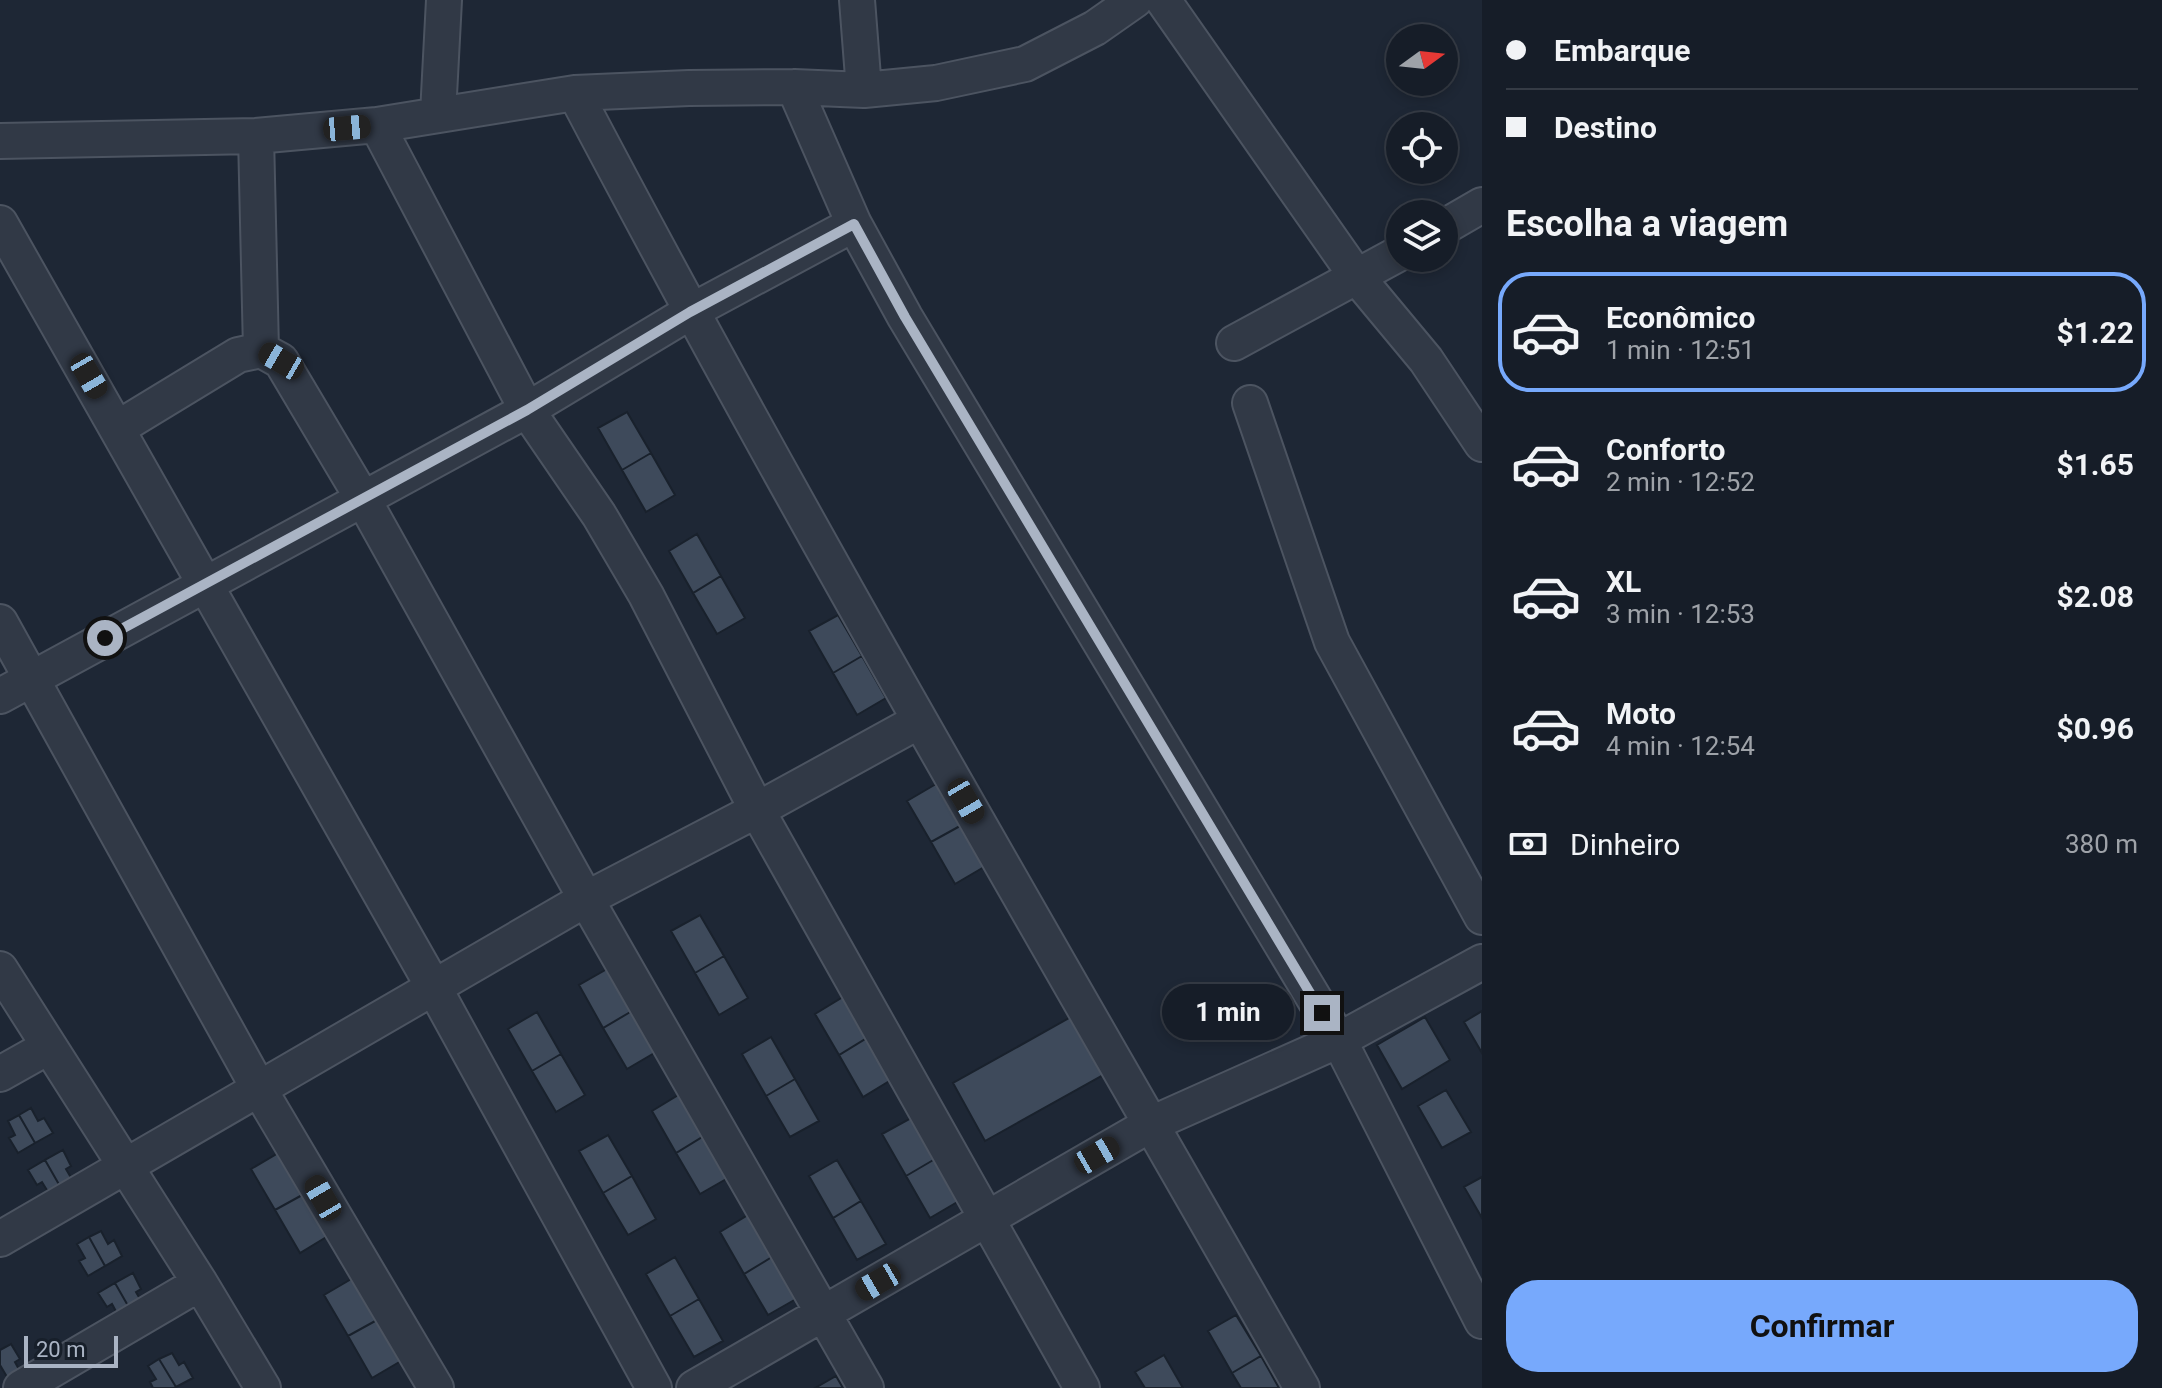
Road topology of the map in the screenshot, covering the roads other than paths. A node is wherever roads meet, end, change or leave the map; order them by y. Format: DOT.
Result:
graph roads {
  1 [pos="444,0"];
  2 [pos="857,0"];
  3 [pos="1135,0"];
  4 [pos="1163,0"];
  5 [pos="1094,14"];
  6 [pos="794,87"];
  7 [pos="864,90"];
  8 [pos="575,93"];
  9 [pos="438,114"];
  10 [pos="377,125"];
  11 [pos="256,136"];
  12 [pos="0,141"];
  13 [pos="1482,205"];
  14 [pos="1458,219"];
  15 [pos="0,223"];
  16 [pos="854,224"];
  17 [pos="1386,261"];
  18 [pos="1357,277"];
  19 [pos="690,312"];
  20 [pos="1234,343"];
  21 [pos="261,350"];
  22 [pos="1250,403"];
  23 [pos="527,410"];
  24 [pos="118,428"];
  25 [pos="1482,444"];
  26 [pos="363,499"];
  27 [pos="204,583"];
  28 [pos="0,622"];
  29 [pos="30,679"];
  30 [pos="0,696"];
  31 [pos="919,721"];
  32 [pos="757,810"];
  33 [pos="586,899"];
  34 [pos="1482,917"];
  35 [pos="1482,962"];
  36 [pos="0,969"];
  37 [pos="433,986"];
  38 [pos="1339,1040"];
  39 [pos="48,1047"];
  40 [pos="0,1074"];
  41 [pos="259,1089"];
  42 [pos="1151,1124"];
  43 [pos="125,1167"];
  44 [pos="988,1219"];
  45 [pos="0,1239"];
  46 [pos="200,1283"];
  47 [pos="823,1313"];
  48 [pos="1482,1321"];
  49 [pos="21,1388"];
  50 [pos="263,1388"];
  51 [pos="436,1388"];
  52 [pos="654,1388"];
  53 [pos="694,1388"];
  54 [pos="866,1388"];
  55 [pos="1082,1388"];
  56 [pos="1302,1388"];
  1 -- 9 [label="street"];
  2 -- 7 [label="street"];
  3 -- 5 [label="street"];
  4 -- 18 [label="street"];
  5 -- 7 [label="street"];
  6 -- 7 [label="street"];
  6 -- 8 [label="street"];
  6 -- 16 [label="street"];
  8 -- 9 [label="street"];
  8 -- 19 [label="street"];
  9 -- 10 [label="street"];
  10 -- 11 [label="street"];
  10 -- 23 [label="street"];
  11 -- 12 [label="street"];
  11 -- 21 [label="street"];
  13 -- 14 [label="street"];
  15 -- 24 [label="street"];
  16 -- 19 [label="street"];
  16 -- 38 [label="street"];
  17 -- 18 [label="street"];
  18 -- 20 [label="street"];
  18 -- 25 [label="street"];
  19 -- 23 [label="street"];
  19 -- 31 [label="street"];
  21 -- 24 [label="street"];
  21 -- 26 [label="street"];
  22 -- 34 [label="street"];
  23 -- 26 [label="street"];
  23 -- 32 [label="street"];
  24 -- 27 [label="street"];
  26 -- 27 [label="street"];
  26 -- 33 [label="street"];
  27 -- 29 [label="street"];
  27 -- 37 [label="street"];
  28 -- 29 [label="street"];
  29 -- 30 [label="street"];
  29 -- 41 [label="street"];
  31 -- 32 [label="street"];
  31 -- 42 [label="street"];
  32 -- 33 [label="street"];
  32 -- 44 [label="street"];
  33 -- 37 [label="street"];
  33 -- 47 [label="street"];
  35 -- 38 [label="street"];
  36 -- 39 [label="street"];
  37 -- 41 [label="street"];
  37 -- 52 [label="street"];
  38 -- 42 [label="street"];
  38 -- 48 [label="street"];
  39 -- 40 [label="street"];
  39 -- 43 [label="street"];
  41 -- 43 [label="street"];
  41 -- 51 [label="street"];
  42 -- 44 [label="street"];
  42 -- 56 [label="street"];
  43 -- 45 [label="street"];
  43 -- 46 [label="street"];
  44 -- 47 [label="street"];
  44 -- 55 [label="street"];
  46 -- 49 [label="street"];
  46 -- 50 [label="street"];
  47 -- 53 [label="street"];
  47 -- 54 [label="street"];
}
